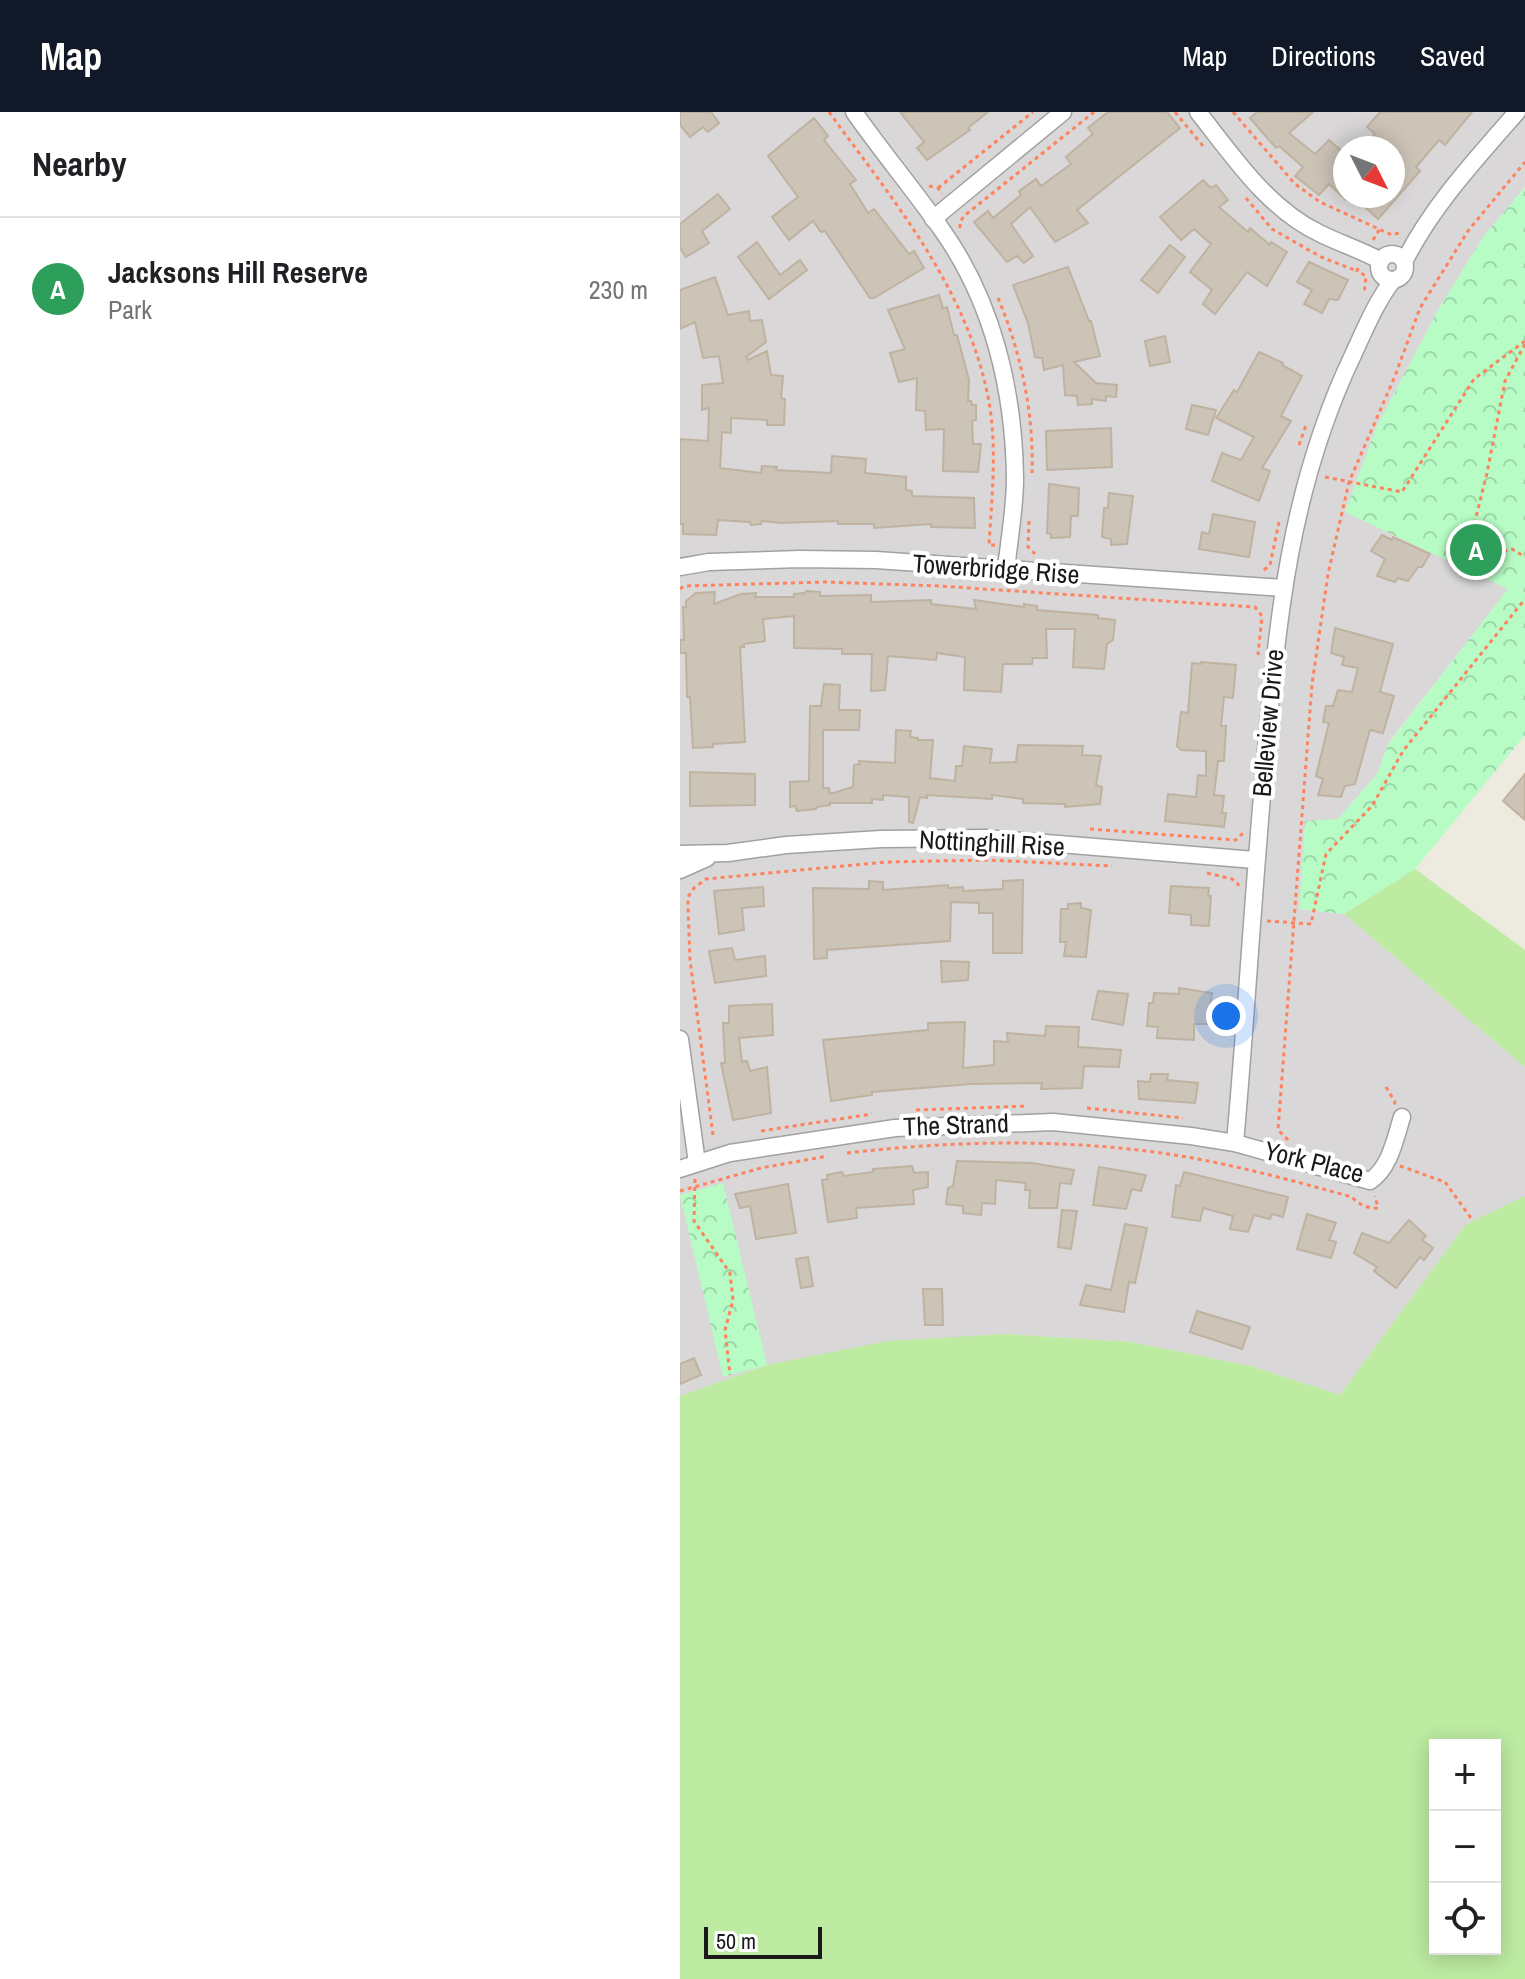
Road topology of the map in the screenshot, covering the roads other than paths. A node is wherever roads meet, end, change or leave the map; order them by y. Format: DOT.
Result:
graph roads {
  1 [pos="854,112"];
  2 [pos="1063,112"];
  3 [pos="1198,112"];
  4 [pos="1517,112"];
  5 [pos="933,219"];
  6 [pos="1390,266"];
  7 [pos="680,560"];
  8 [pos="709,562"];
  9 [pos="680,567"];
  10 [pos="1006,570"];
  11 [pos="1283,588"];
  12 [pos="728,853"];
  13 [pos="680,854"];
  14 [pos="1255,860"];
  15 [pos="680,870"];
  16 [pos="680,1039"];
  17 [pos="1396,1116"];
  18 [pos="1235,1143"];
  19 [pos="697,1163"];
  20 [pos="680,1169"];
  1 -- 5 [label="street"];
  2 -- 5 [label="street"];
  3 -- 6 [label="street"];
  4 -- 6 [label="street, Belleview Drive"];
  5 -- 10 [label="street"];
  6 -- 11 [label="street, Belleview Drive"];
  7 -- 8 [label="street, Towerbridge Rise"];
  8 -- 9 [label="street, Towerbridge Rise"];
  8 -- 10 [label="street, Towerbridge Rise"];
  10 -- 11 [label="street, Towerbridge Rise"];
  11 -- 14 [label="street, Belleview Drive"];
  12 -- 13 [label="street, Nottinghill Rise"];
  12 -- 14 [label="street, Nottinghill Rise"];
  12 -- 15 [label="street, Nottinghill Rise"];
  14 -- 18 [label="street, Belleview Drive"];
  16 -- 19 [label="street"];
  17 -- 18 [label="street, York Place"];
  18 -- 19 [label="street, The Strand"];
  19 -- 20 [label="street, The Strand"];
}
